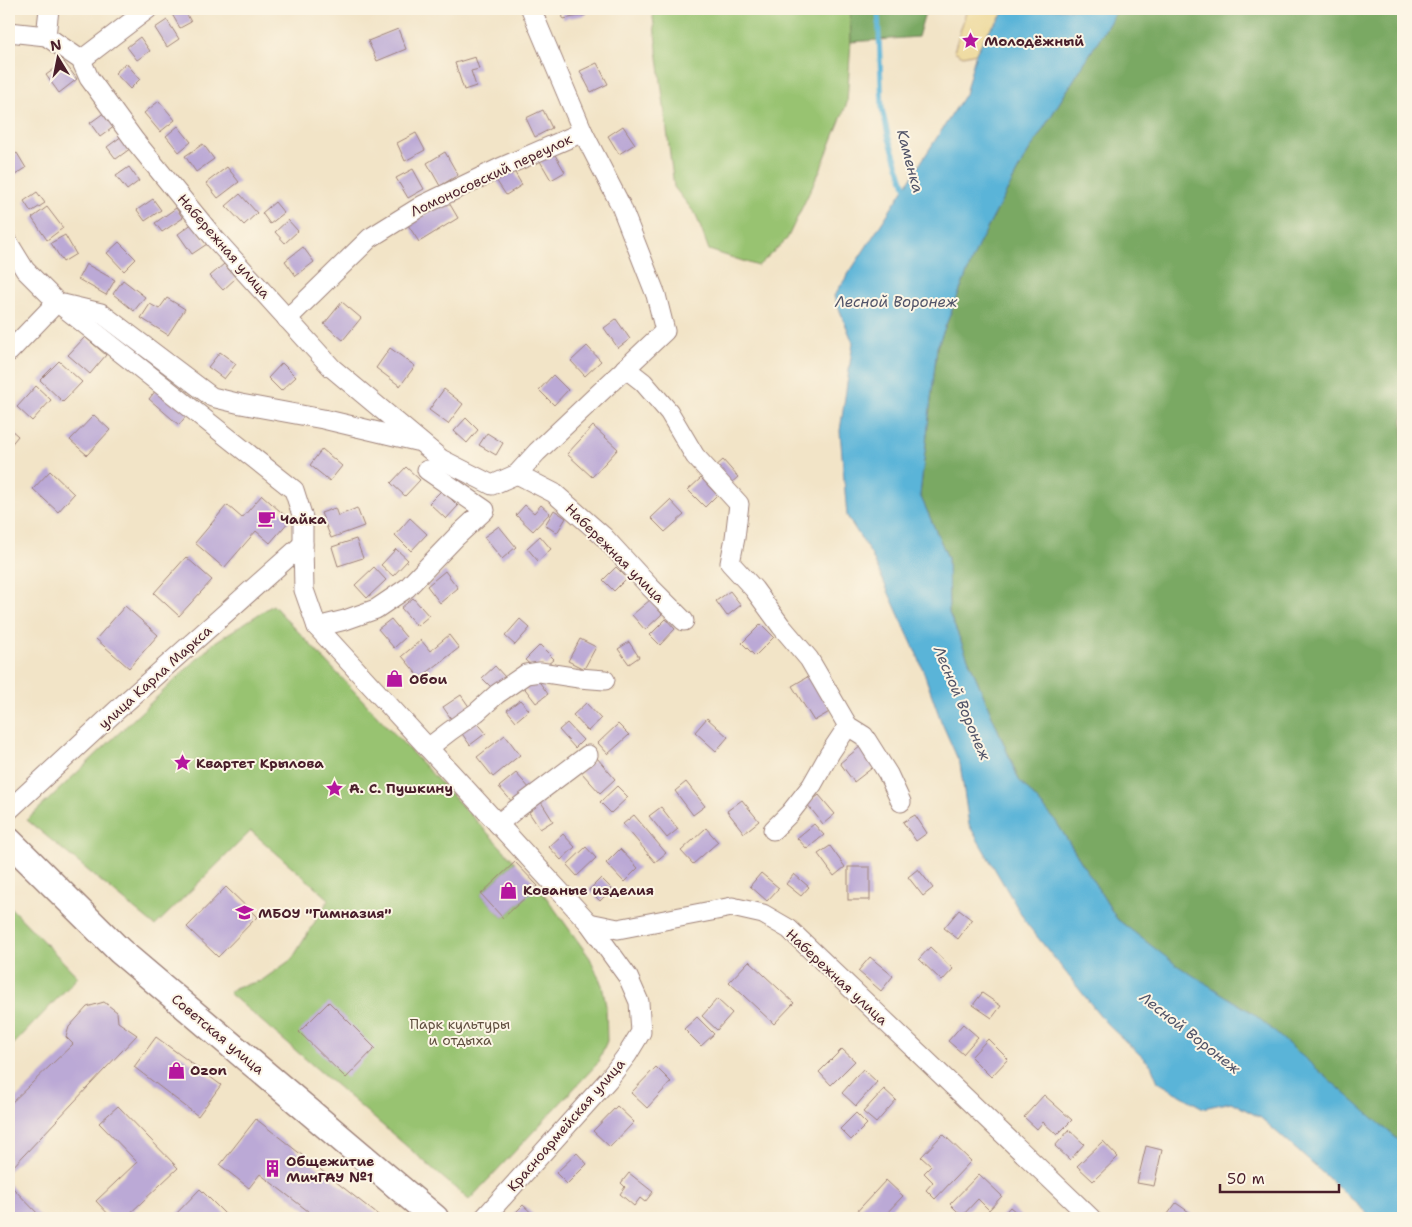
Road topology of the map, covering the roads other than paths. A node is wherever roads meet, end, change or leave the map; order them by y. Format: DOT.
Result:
graph roads {
  1 [pos="49,9"];
  2 [pos="148,9"];
  3 [pos="531,9"];
  4 [pos="9,32"];
  5 [pos="46,36"];
  6 [pos="81,60"];
  7 [pos="583,132"];
  8 [pos="9,244"];
  9 [pos="57,302"];
  10 [pos="287,319"];
  11 [pos="665,331"];
  12 [pos="9,352"];
  13 [pos="625,368"];
  14 [pos="420,442"];
  15 [pos="427,470"];
  16 [pos="517,474"];
  17 [pos="302,544"];
  18 [pos="684,621"];
  19 [pos="317,627"];
  20 [pos="604,680"];
  21 [pos="848,726"];
  22 [pos="428,748"];
  23 [pos="588,754"];
  24 [pos="901,802"];
  25 [pos="9,810"];
  26 [pos="498,824"];
  27 [pos="773,830"];
  28 [pos="9,841"];
  29 [pos="589,923"];
  30 [pos="435,1218"];
  31 [pos="484,1218"];
  32 [pos="1091,1218"];
  1 -- 5 [label="street"];
  2 -- 6 [label="street"];
  3 -- 7 [label="street, Ломоносовский переулок"];
  4 -- 5 [label="street, Набережная улица"];
  5 -- 6 [label="street, Набережная улица"];
  6 -- 10 [label="street, Набережная улица"];
  7 -- 10 [label="street, Ломоносовский переулок"];
  7 -- 11 [label="street, Ломоносовский переулок"];
  8 -- 9 [label="street"];
  9 -- 12 [label="street"];
  9 -- 14 [label="street, Набережная улица"];
  9 -- 17 [label="street"];
  10 -- 14 [label="street, Набережная улица"];
  11 -- 13 [label="street, Набережная улица"];
  13 -- 16 [label="street, Набережная улица"];
  13 -- 21 [label="street"];
  14 -- 16 [label="street, Набережная улица"];
  15 -- 19 [label="street"];
  16 -- 18 [label="street, Набережная улица"];
  17 -- 19 [label="street"];
  17 -- 25 [label="street, улица Карла Маркса"];
  19 -- 22 [label="street"];
  20 -- 22 [label="street"];
  21 -- 24 [label="street"];
  21 -- 27 [label="street"];
  22 -- 26 [label="street"];
  23 -- 26 [label="street"];
  26 -- 29 [label="street"];
  28 -- 30 [label="main road, Советская улица"];
  29 -- 31 [label="street, Красноармейская улица"];
  29 -- 32 [label="street, Набережная улица"];
}
